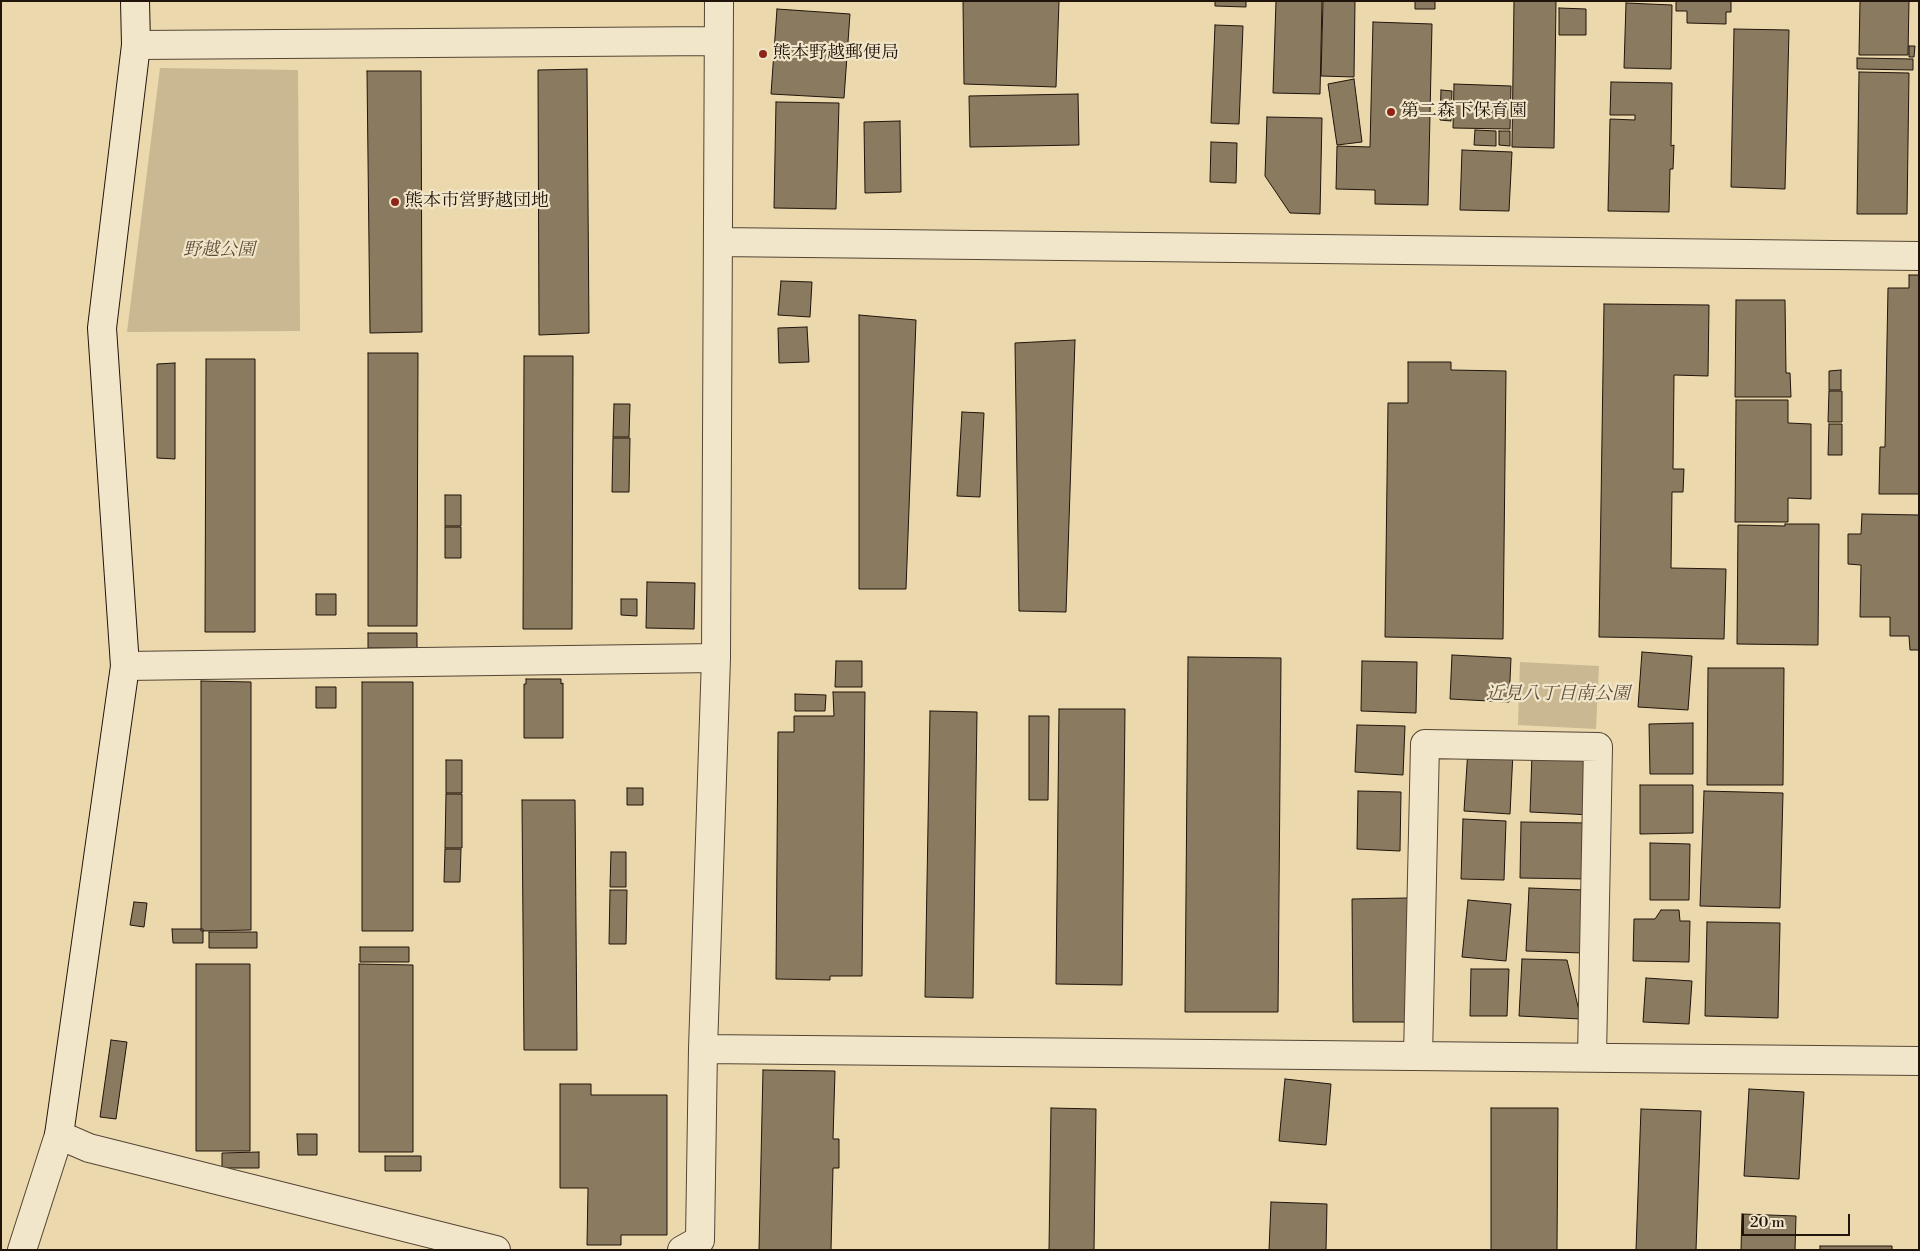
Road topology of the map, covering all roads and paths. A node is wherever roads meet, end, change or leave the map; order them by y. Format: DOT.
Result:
graph roads {
  1 [pos="135,1"];
  2 [pos="719,1"];
  3 [pos="718,41"];
  4 [pos="136,44"];
  5 [pos="719,242"];
  6 [pos="1919,256"];
  7 [pos="716,658"];
  8 [pos="126,666"];
  9 [pos="703,1049"];
  10 [pos="1418,1056"];
  11 [pos="1592,1057"];
  12 [pos="1919,1060"];
  13 [pos="59,1135"];
  14 [pos="22,1250"];
  15 [pos="496,1250"];
  16 [pos="682,1250"];
  1 -- 4 [label="street"];
  2 -- 3 [label="street"];
  3 -- 4 [label="street"];
  3 -- 5 [label="street"];
  4 -- 8 [label="street"];
  5 -- 6 [label="street"];
  5 -- 7 [label="street"];
  7 -- 8 [label="street"];
  7 -- 9 [label="street"];
  8 -- 13 [label="street"];
  9 -- 10 [label="street"];
  9 -- 16 [label="street"];
  10 -- 11 [label="street"];
  10 -- 11 [label="street"];
  11 -- 12 [label="street"];
  13 -- 14 [label="street"];
  13 -- 15 [label="street"];
}
